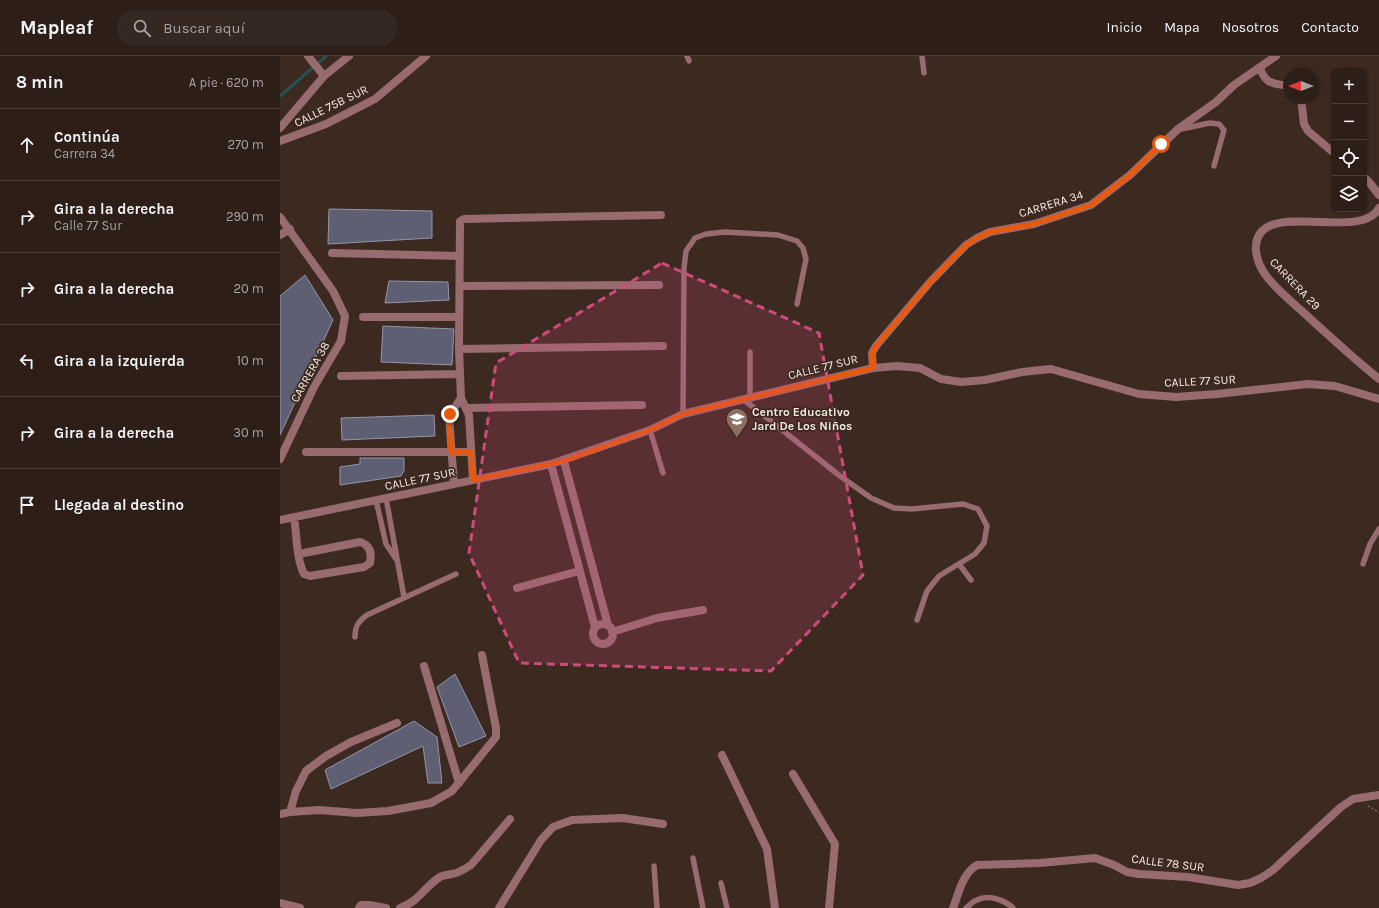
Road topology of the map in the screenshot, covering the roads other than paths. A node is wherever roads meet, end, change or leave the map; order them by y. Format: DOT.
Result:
graph roads {
  1 [pos="349,56"];
  2 [pos="426,56"];
  3 [pos="922,56"];
  4 [pos="1276,56"];
  5 [pos="310,59"];
  6 [pos="1260,68"];
  7 [pos="924,73"];
  8 [pos="324,76"];
  9 [pos="1283,85"];
  10 [pos="1302,104"];
  11 [pos="280,128"];
  12 [pos="1178,129"];
  13 [pos="280,141"];
  14 [pos="1331,150"];
  15 [pos="1214,166"];
  16 [pos="1367,180"];
  17 [pos="1379,195"];
  18 [pos="1379,208"];
  19 [pos="661,215"];
  20 [pos="280,217"];
  21 [pos="290,229"];
  22 [pos="280,235"];
  23 [pos="332,253"];
  24 [pos="460,256"];
  25 [pos="659,285"];
  26 [pos="460,286"];
  27 [pos="796,304"];
  28 [pos="460,316"];
  29 [pos="363,317"];
  30 [pos="663,346"];
  31 [pos="460,349"];
  32 [pos="750,352"];
  33 [pos="873,368"];
  34 [pos="460,374"];
  35 [pos="341,376"];
  36 [pos="1379,379"];
  37 [pos="461,398"];
  38 [pos="747,398"];
  39 [pos="1379,400"];
  40 [pos="642,405"];
  41 [pos="466,408"];
  42 [pos="683,414"];
  43 [pos="650,430"];
  44 [pos="306,452"];
  45 [pos="451,452"];
  46 [pos="471,452"];
  47 [pos="280,459"];
  48 [pos="564,461"];
  49 [pos="551,464"];
  50 [pos="663,473"];
  51 [pos="473,480"];
  52 [pos="454,484"];
  53 [pos="386,498"];
  54 [pos="376,500"];
  55 [pos="294,517"];
  56 [pos="280,520"];
  57 [pos="1379,529"];
  58 [pos="299,554"];
  59 [pos="398,561"];
  60 [pos="959,564"];
  61 [pos="1362,564"];
  62 [pos="579,571"];
  63 [pos="456,574"];
  64 [pos="971,580"];
  65 [pos="517,588"];
  66 [pos="404,597"];
  67 [pos="703,610"];
  68 [pos="917,620"];
  69 [pos="595,627"];
  70 [pos="610,628"];
  71 [pos="355,637"];
  72 [pos="482,655"];
  73 [pos="424,666"];
  74 [pos="398,723"];
  75 [pos="722,754"];
  76 [pos="793,774"];
  77 [pos="459,783"];
  78 [pos="1379,795"];
  79 [pos="290,812"];
  80 [pos="280,814"];
  81 [pos="510,819"];
  82 [pos="663,824"];
  83 [pos="693,858"];
  84 [pos="654,866"];
  85 [pos="721,883"];
  86 [pos="280,903"];
  87 [pos="300,908"];
  88 [pos="359,908"];
  89 [pos="386,908"];
  90 [pos="400,908"];
  91 [pos="499,908"];
  92 [pos="657,908"];
  93 [pos="703,908"];
  94 [pos="727,908"];
  95 [pos="775,908"];
  96 [pos="828,908"];
  97 [pos="953,908"];
  98 [pos="966,908"];
  99 [pos="1013,908"];
  1 -- 8 [label="street"];
  2 -- 13 [label="street, CALLE 75B SUR"];
  3 -- 7 [label="lane"];
  4 -- 6 [label="street, CARRERA 34"];
  5 -- 8 [label="street"];
  6 -- 9 [label="street"];
  6 -- 12 [label="street, CARRERA 34"];
  8 -- 11 [label="street"];
  10 -- 14 [label="street"];
  12 -- 15 [label="lane"];
  12 -- 33 [label="street, CARRERA 34"];
  16 -- 17 [label="street"];
  18 -- 36 [label="street, CARRERA 29"];
  19 -- 24 [label="street"];
  20 -- 21 [label="street, CARRERA 38"];
  21 -- 22 [label="street"];
  21 -- 47 [label="street, CARRERA 38"];
  23 -- 24 [label="street"];
  24 -- 26 [label="street"];
  25 -- 26 [label="street"];
  26 -- 28 [label="street"];
  27 -- 42 [label="lane"];
  28 -- 29 [label="street"];
  28 -- 31 [label="street"];
  30 -- 31 [label="street"];
  31 -- 34 [label="street"];
  32 -- 38 [label="lane"];
  33 -- 38 [label="street, CALLE 77 SUR"];
  33 -- 39 [label="street, CALLE 77 SUR"];
  34 -- 35 [label="street"];
  34 -- 37 [label="street"];
  37 -- 41 [label="street"];
  37 -- 45 [label="street"];
  38 -- 42 [label="street, CALLE 77 SUR"];
  38 -- 60 [label="lane"];
  40 -- 41 [label="street"];
  41 -- 46 [label="street"];
  42 -- 43 [label="street, CALLE 77 SUR"];
  43 -- 48 [label="street, CALLE 77 SUR"];
  43 -- 50 [label="lane"];
  44 -- 45 [label="street"];
  45 -- 46 [label="street"];
  45 -- 52 [label="street"];
  46 -- 51 [label="street"];
  48 -- 49 [label="street, CALLE 77 SUR"];
  48 -- 70 [label="street"];
  49 -- 51 [label="street, CALLE 77 SUR"];
  49 -- 62 [label="street"];
  51 -- 52 [label="street, CALLE 77 SUR"];
  52 -- 53 [label="street, CALLE 77 SUR"];
  53 -- 54 [label="street, CALLE 77 SUR"];
  53 -- 59 [label="lane"];
  54 -- 55 [label="street, CALLE 77 SUR"];
  54 -- 59 [label="lane"];
  55 -- 56 [label="street, CALLE 77 SUR"];
  55 -- 58 [label="street"];
  57 -- 61 [label="lane"];
  58 -- 58 [label="street"];
  59 -- 66 [label="lane"];
  60 -- 64 [label="lane"];
  60 -- 68 [label="lane"];
  62 -- 65 [label="street"];
  62 -- 69 [label="street"];
  63 -- 66 [label="lane"];
  66 -- 71 [label="lane"];
  67 -- 70 [label="street"];
  69 -- 70 [label="street"];
  69 -- 70 [label="street"];
  72 -- 77 [label="street"];
  73 -- 77 [label="street"];
  74 -- 79 [label="street"];
  75 -- 95 [label="street"];
  76 -- 96 [label="street"];
  77 -- 79 [label="street"];
  78 -- 97 [label="street, CALLE 78 SUR"];
  79 -- 80 [label="street"];
  81 -- 90 [label="street"];
  82 -- 91 [label="street"];
  83 -- 93 [label="lane"];
  84 -- 92 [label="lane"];
  85 -- 94 [label="lane"];
  86 -- 87 [label="street"];
  88 -- 89 [label="street"];
  98 -- 99 [label="lane"];
}
